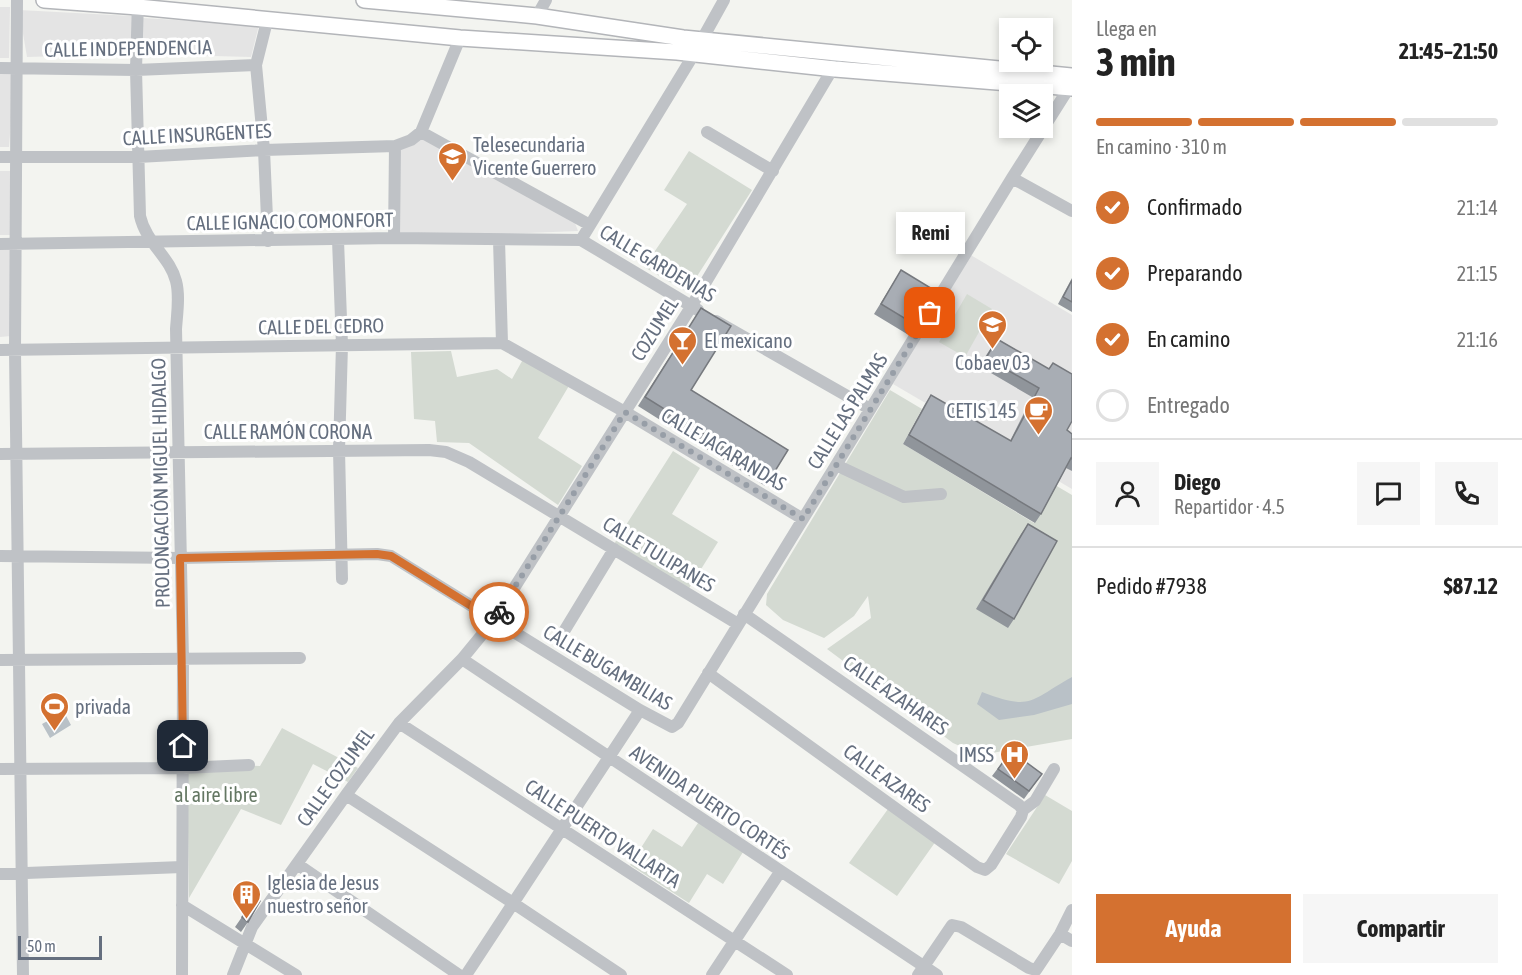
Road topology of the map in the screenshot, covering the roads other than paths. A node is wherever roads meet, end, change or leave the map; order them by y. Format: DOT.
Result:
graph roads {
  1 [pos="17,0"];
  2 [pos="45,0"];
  3 [pos="364,0"];
  4 [pos="546,0"];
  5 [pos="724,0"];
  6 [pos="417,2"];
  7 [pos="138,3"];
  8 [pos="537,16"];
  9 [pos="267,21"];
  10 [pos="459,38"];
  11 [pos="702,39"];
  12 [pos="694,54"];
  13 [pos="837,62"];
  14 [pos="256,65"];
  15 [pos="0,68"];
  16 [pos="17,68"];
  17 [pos="136,70"];
  18 [pos="1071,84"];
  19 [pos="420,132"];
  20 [pos="706,132"];
  21 [pos="395,146"];
  22 [pos="264,150"];
  23 [pos="0,157"];
  24 [pos="16,157"];
  25 [pos="138,157"];
  26 [pos="773,171"];
  27 [pos="1012,178"];
  28 [pos="1072,211"];
  29 [pos="590,225"];
  30 [pos="394,238"];
  31 [pos="338,240"];
  32 [pos="499,240"];
  33 [pos="581,240"];
  34 [pos="268,241"];
  35 [pos="152,243"];
  36 [pos="0,244"];
  37 [pos="16,244"];
  38 [pos="691,307"];
  39 [pos="502,343"];
  40 [pos="342,345"];
  41 [pos="177,348"];
  42 [pos="0,350"];
  43 [pos="15,351"];
  44 [pos="870,409"];
  45 [pos="625,412"];
  46 [pos="339,450"];
  47 [pos="178,451"];
  48 [pos="0,454"];
  49 [pos="18,454"];
  50 [pos="836,465"];
  51 [pos="941,494"];
  52 [pos="560,517"];
  53 [pos="803,519"];
  54 [pos="614,549"];
  55 [pos="343,555"];
  56 [pos="0,556"];
  57 [pos="19,556"];
  58 [pos="180,558"];
  59 [pos="342,579"];
  60 [pos="741,619"];
  61 [pos="494,620"];
  62 [pos="563,633"];
  63 [pos="300,658"];
  64 [pos="462,659"];
  65 [pos="0,660"];
  66 [pos="20,660"];
  67 [pos="183,660"];
  68 [pos="708,673"];
  69 [pos="640,710"];
  70 [pos="399,723"];
  71 [pos="672,727"];
  72 [pos="608,757"];
  73 [pos="249,765"];
  74 [pos="183,768"];
  75 [pos="0,769"];
  76 [pos="21,769"];
  77 [pos="1054,769"];
  78 [pos="346,795"];
  79 [pos="1023,810"];
  80 [pos="562,830"];
  81 [pos="297,864"];
  82 [pos="182,867"];
  83 [pos="780,872"];
  84 [pos="0,874"];
  85 [pos="22,874"];
  86 [pos="513,903"];
  87 [pos="182,905"];
  88 [pos="1072,910"];
  89 [pos="1060,934"];
  90 [pos="1072,941"];
  91 [pos="245,942"];
  92 [pos="735,942"];
  93 [pos="921,971"];
  94 [pos="23,975"];
  95 [pos="182,975"];
  96 [pos="233,975"];
  97 [pos="296,975"];
  98 [pos="459,975"];
  99 [pos="466,975"];
  100 [pos="621,975"];
  101 [pos="712,975"];
  102 [pos="787,975"];
  103 [pos="937,975"];
  1 -- 16 [label="street"];
  2 -- 7 [label="main road"];
  3 -- 6 [label="main road"];
  4 -- 8 [label="street"];
  5 -- 11 [label="street"];
  6 -- 8 [label="main road"];
  7 -- 9 [label="main road"];
  7 -- 17 [label="street, PROLONGACIÓN MIGUEL HIDALGO"];
  8 -- 11 [label="main road"];
  9 -- 10 [label="main road"];
  9 -- 14 [label="street"];
  10 -- 12 [label="main road"];
  10 -- 19 [label="street"];
  11 -- 12 [label="street"];
  11 -- 13 [label="main road"];
  12 -- 13 [label="main road"];
  12 -- 29 [label="street"];
  13 -- 18 [label="main road"];
  13 -- 26 [label="street, COZUMEL"];
  14 -- 17 [label="street, CALLE INDEPENDENCIA"];
  14 -- 22 [label="street"];
  15 -- 16 [label="street, CALLE INDEPENDENCIA"];
  16 -- 17 [label="street, CALLE INDEPENDENCIA"];
  16 -- 24 [label="street"];
  17 -- 25 [label="street, PROLONGACIÓN MIGUEL HIDALGO"];
  18 -- 27 [label="street, CALLE LAS PALMAS"];
  19 -- 21 [label="street"];
  19 -- 29 [label="street, CALLE GARDENIAS"];
  20 -- 26 [label="street"];
  21 -- 22 [label="street, CALLE INSURGENTES"];
  21 -- 30 [label="street"];
  22 -- 25 [label="street, CALLE INSURGENTES"];
  22 -- 34 [label="street"];
  23 -- 24 [label="street, CALLE INSURGENTES"];
  24 -- 25 [label="street, CALLE INSURGENTES"];
  24 -- 37 [label="street"];
  25 -- 35 [label="street, PROLONGACIÓN MIGUEL HIDALGO"];
  26 -- 38 [label="street, COZUMEL"];
  27 -- 28 [label="street"];
  27 -- 44 [label="street, CALLE LAS PALMAS"];
  29 -- 33 [label="street"];
  30 -- 31 [label="street, CALLE IGNACIO COMONFORT"];
  30 -- 32 [label="street, CALLE IGNACIO COMONFORT"];
  31 -- 34 [label="street, CALLE IGNACIO COMONFORT"];
  31 -- 40 [label="street"];
  32 -- 33 [label="street, CALLE IGNACIO COMONFORT"];
  32 -- 39 [label="street"];
  33 -- 38 [label="street, CALLE GARDENIAS"];
  34 -- 35 [label="street, CALLE IGNACIO COMONFORT"];
  35 -- 37 [label="street, CALLE IGNACIO COMONFORT"];
  35 -- 41 [label="street, PROLONGACIÓN MIGUEL HIDALGO"];
  36 -- 37 [label="street, CALLE IGNACIO COMONFORT"];
  37 -- 43 [label="street"];
  38 -- 44 [label="street, CALLE GARDENIAS"];
  38 -- 45 [label="street, COZUMEL"];
  39 -- 40 [label="street, CALLE DEL CEDRO"];
  39 -- 45 [label="street"];
  40 -- 41 [label="street, CALLE DEL CEDRO"];
  40 -- 46 [label="street"];
  41 -- 43 [label="street, CALLE DEL CEDRO"];
  41 -- 47 [label="street, PROLONGACIÓN MIGUEL HIDALGO"];
  42 -- 43 [label="street, CALLE DEL CEDRO"];
  43 -- 49 [label="street"];
  44 -- 50 [label="street, CALLE LAS PALMAS"];
  45 -- 52 [label="street, COZUMEL"];
  45 -- 53 [label="street, CALLE JACARANDAS"];
  46 -- 47 [label="street, CALLE RAMÓN CORONA"];
  46 -- 52 [label="street, CALLE RAMÓN CORONA"];
  46 -- 55 [label="street"];
  47 -- 49 [label="street, CALLE RAMÓN CORONA"];
  47 -- 58 [label="street, PROLONGACIÓN MIGUEL HIDALGO"];
  48 -- 49 [label="street, CALLE RAMÓN CORONA"];
  49 -- 57 [label="street"];
  50 -- 51 [label="street"];
  50 -- 53 [label="street, CALLE LAS PALMAS"];
  52 -- 54 [label="street, CALLE TULIPANES"];
  52 -- 61 [label="street, COZUMEL"];
  53 -- 60 [label="street, CALLE LAS PALMAS"];
  54 -- 60 [label="street, CALLE TULIPANES"];
  54 -- 62 [label="street"];
  55 -- 58 [label="street, CALLE BUGAMBILIAS"];
  55 -- 59 [label="street"];
  55 -- 61 [label="street, CALLE BUGAMBILIAS"];
  56 -- 57 [label="street, CALLE BUGAMBILIAS"];
  57 -- 58 [label="street, CALLE BUGAMBILIAS"];
  57 -- 66 [label="street"];
  58 -- 67 [label="street, PROLONGACIÓN MIGUEL HIDALGO"];
  60 -- 68 [label="street, CALLE LAS PALMAS"];
  60 -- 79 [label="street, CALLE AZAHARES"];
  61 -- 64 [label="street, CALLE COZUMEL"];
  61 -- 69 [label="street, CALLE BUGAMBILIAS"];
  63 -- 67 [label="street"];
  64 -- 70 [label="street, CALLE COZUMEL"];
  64 -- 72 [label="street, AVENIDA PUERTO CORTÉS"];
  65 -- 66 [label="street"];
  66 -- 67 [label="street"];
  66 -- 76 [label="street"];
  67 -- 74 [label="street, PROLONGACIÓN MIGUEL HIDALGO"];
  68 -- 71 [label="street, CALLE LAS PALMAS"];
  68 -- 79 [label="street, CALLE AZARES"];
  69 -- 71 [label="street, CALLE BUGAMBILIAS"];
  69 -- 72 [label="street"];
  70 -- 78 [label="street, CALLE COZUMEL"];
  70 -- 80 [label="street, CALLE PUERTO VALLARTA"];
  72 -- 80 [label="street"];
  72 -- 83 [label="street, AVENIDA PUERTO CORTÉS"];
  73 -- 74 [label="street"];
  74 -- 76 [label="street"];
  74 -- 82 [label="street, PROLONGACIÓN MIGUEL HIDALGO"];
  75 -- 76 [label="street"];
  76 -- 85 [label="street"];
  77 -- 79 [label="street"];
  78 -- 81 [label="street, CALLE COZUMEL"];
  78 -- 86 [label="street"];
  80 -- 86 [label="street"];
  80 -- 92 [label="street, CALLE PUERTO VALLARTA"];
  81 -- 91 [label="street, CALLE COZUMEL"];
  81 -- 98 [label="street"];
  82 -- 85 [label="street"];
  82 -- 87 [label="street, PROLONGACIÓN MIGUEL HIDALGO"];
  83 -- 92 [label="street"];
  83 -- 93 [label="street, AVENIDA PUERTO CORTÉS"];
  84 -- 85 [label="street"];
  85 -- 94 [label="street"];
  86 -- 99 [label="street"];
  86 -- 100 [label="street"];
  87 -- 91 [label="street"];
  87 -- 95 [label="street, PROLONGACIÓN MIGUEL HIDALGO"];
  88 -- 89 [label="street"];
  89 -- 90 [label="street"];
  89 -- 93 [label="street"];
  91 -- 96 [label="street, CALLE COZUMEL"];
  91 -- 97 [label="street"];
  92 -- 101 [label="street"];
  92 -- 102 [label="street, CALLE PUERTO VALLARTA"];
  93 -- 103 [label="street, AVENIDA PUERTO CORTÉS"];
}
